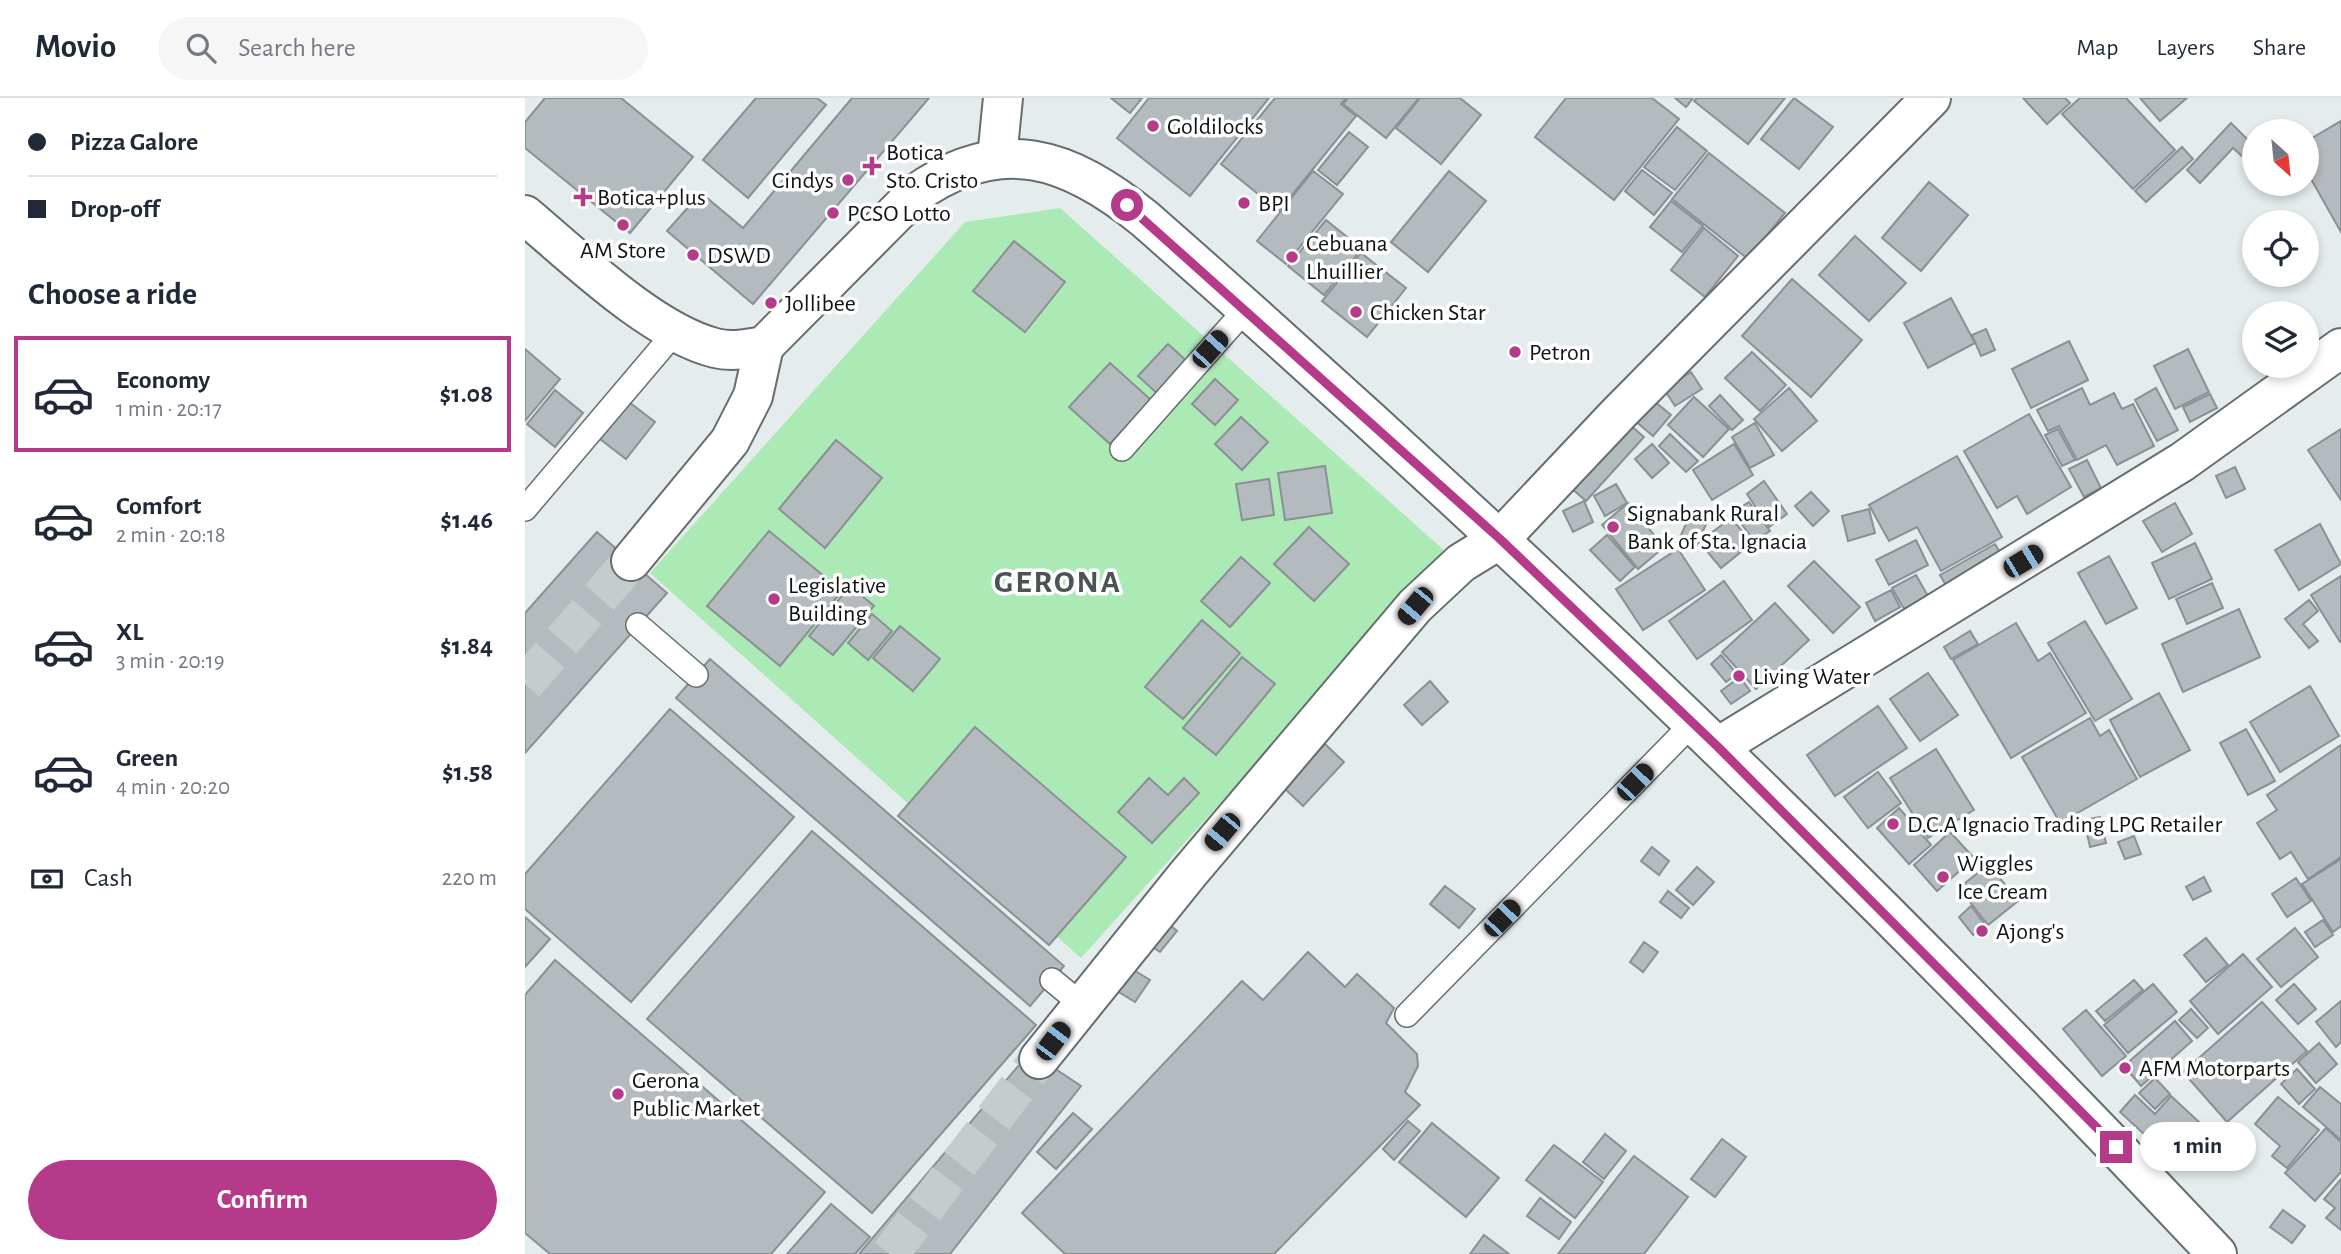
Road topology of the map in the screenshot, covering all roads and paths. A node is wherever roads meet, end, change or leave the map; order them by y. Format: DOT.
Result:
graph roads {
  1 [pos="1003,98"];
  2 [pos="1931,98"];
  3 [pos="997,158"];
  4 [pos="525,215"];
  5 [pos="1246,309"];
  6 [pos="676,331"];
  7 [pos="764,346"];
  8 [pos="2341,348"];
  9 [pos="1122,449"];
  10 [pos="525,509"];
  11 [pos="1500,539"];
  12 [pos="631,561"];
  13 [pos="638,625"];
  14 [pos="696,675"];
  15 [pos="1705,735"];
  16 [pos="1052,979"];
  17 [pos="1081,1004"];
  18 [pos="1406,1015"];
  19 [pos="1039,1059"];
  20 [pos="2217,1254"];
  1 -- 3 [label="street"];
  2 -- 11 [label="street"];
  3 -- 5 [label="street"];
  3 -- 7 [label="street"];
  4 -- 6 [label="street"];
  5 -- 9 [label="lane"];
  5 -- 11 [label="street"];
  6 -- 7 [label="street"];
  6 -- 10 [label="lane"];
  7 -- 12 [label="street"];
  8 -- 15 [label="street"];
  11 -- 15 [label="street"];
  11 -- 17 [label="street"];
  13 -- 14 [label="lane"];
  15 -- 18 [label="lane"];
  15 -- 20 [label="street"];
  16 -- 17 [label="lane"];
  17 -- 19 [label="street"];
}
